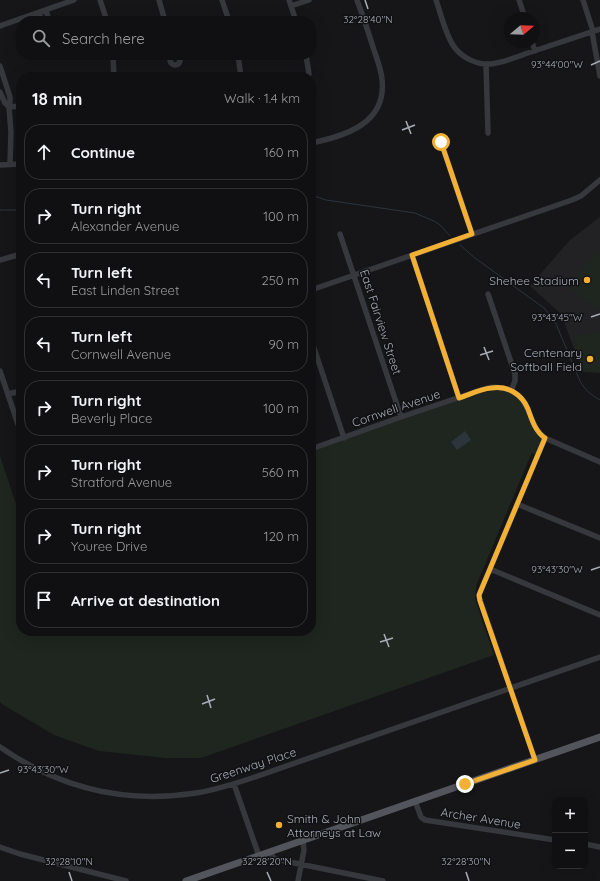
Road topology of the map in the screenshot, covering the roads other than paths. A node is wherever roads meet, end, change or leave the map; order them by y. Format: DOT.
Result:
graph roads {
  1 [pos="74,0"];
  2 [pos="100,0"];
  3 [pos="159,0"];
  4 [pos="222,0"];
  5 [pos="309,0"];
  6 [pos="357,0"];
  7 [pos="436,0"];
  8 [pos="519,0"];
  9 [pos="583,0"];
  10 [pos="290,3"];
  11 [pos="46,10"];
  12 [pos="39,12"];
  13 [pos="523,12"];
  14 [pos="28,16"];
  15 [pos="40,16"];
  16 [pos="48,16"];
  17 [pos="105,16"];
  18 [pos="164,16"];
  19 [pos="227,16"];
  20 [pos="294,16"];
  21 [pos="16,20"];
  22 [pos="0,26"];
  23 [pos="600,29"];
  24 [pos="593,31"];
  25 [pos="534,48"];
  26 [pos="535,51"];
  27 [pos="113,60"];
  28 [pos="239,60"];
  29 [pos="307,60"];
  30 [pos="486,64"];
  31 [pos="0,66"];
  32 [pos="114,72"];
  33 [pos="240,72"];
  34 [pos="309,72"];
  35 [pos="600,76"];
  36 [pos="0,92"];
  37 [pos="16,106"];
  38 [pos="9,107"];
  39 [pos="488,133"];
  40 [pos="316,142"];
  41 [pos="441,142"];
  42 [pos="10,164"];
  43 [pos="16,164"];
  44 [pos="0,165"];
  45 [pos="600,180"];
  46 [pos="340,234"];
  47 [pos="472,234"];
  48 [pos="16,255"];
  49 [pos="412,255"];
  50 [pos="0,260"];
  51 [pos="354,275"];
  52 [pos="316,288"];
  53 [pos="488,294"];
  54 [pos="316,354"];
  55 [pos="0,371"];
  56 [pos="512,391"];
  57 [pos="16,392"];
  58 [pos="8,394"];
  59 [pos="459,398"];
  60 [pos="401,417"];
  61 [pos="16,418"];
  62 [pos="344,438"];
  63 [pos="545,438"];
  64 [pos="316,447"];
  65 [pos="600,462"];
  66 [pos="517,504"];
  67 [pos="600,538"];
  68 [pos="490,569"];
  69 [pos="600,615"];
  70 [pos="600,657"];
  71 [pos="510,688"];
  72 [pos="600,737"];
  73 [pos="0,747"];
  74 [pos="535,760"];
  75 [pos="234,784"];
  76 [pos="416,801"];
  77 [pos="303,840"];
  78 [pos="552,840"];
  79 [pos="588,844"];
  80 [pos="600,846"];
  81 [pos="0,847"];
  82 [pos="269,852"];
  83 [pos="259,856"];
  84 [pos="301,864"];
  85 [pos="126,881"];
  86 [pos="186,881"];
  87 [pos="298,881"];
  88 [pos="383,881"];
  1 -- 11 [label="street"];
  2 -- 17 [label="street"];
  3 -- 18 [label="street"];
  4 -- 19 [label="street"];
  5 -- 10 [label="street"];
  6 -- 40 [label="street"];
  7 -- 30 [label="street"];
  8 -- 13 [label="street"];
  9 -- 24 [label="street"];
  10 -- 20 [label="street"];
  11 -- 12 [label="street"];
  11 -- 16 [label="street"];
  12 -- 14 [label="street"];
  12 -- 15 [label="street"];
  21 -- 22 [label="street"];
  23 -- 24 [label="street"];
  24 -- 26 [label="street"];
  24 -- 35 [label="street"];
  25 -- 26 [label="street"];
  26 -- 30 [label="street"];
  27 -- 32 [label="street"];
  28 -- 33 [label="street"];
  29 -- 34 [label="street"];
  30 -- 39 [label="street"];
  31 -- 38 [label="street"];
  36 -- 38 [label="street"];
  37 -- 38 [label="street"];
  38 -- 42 [label="street"];
  41 -- 47 [label="street"];
  42 -- 43 [label="street"];
  42 -- 44 [label="street"];
  45 -- 47 [label="street"];
  46 -- 51 [label="street, East Fairview Street"];
  47 -- 49 [label="street"];
  48 -- 50 [label="street"];
  49 -- 51 [label="street"];
  49 -- 59 [label="street"];
  51 -- 52 [label="street"];
  51 -- 60 [label="street, East Fairview Street"];
  53 -- 56 [label="street"];
  54 -- 62 [label="street"];
  55 -- 58 [label="street"];
  56 -- 59 [label="street, Cornwell Avenue"];
  56 -- 63 [label="street"];
  57 -- 58 [label="street"];
  58 -- 61 [label="street"];
  59 -- 60 [label="street, Cornwell Avenue"];
  60 -- 62 [label="street, Cornwell Avenue"];
  62 -- 64 [label="street, Cornwell Avenue"];
  63 -- 65 [label="street"];
  63 -- 66 [label="street"];
  66 -- 67 [label="street"];
  66 -- 68 [label="street"];
  68 -- 69 [label="street"];
  68 -- 71 [label="street"];
  70 -- 71 [label="street, Greenway Place"];
  71 -- 74 [label="street"];
  71 -- 75 [label="street, Greenway Place"];
  72 -- 74 [label="main road"];
  73 -- 75 [label="street, Greenway Place"];
  74 -- 76 [label="main road"];
  75 -- 83 [label="street"];
  76 -- 77 [label="main road"];
  76 -- 78 [label="street, Archer Avenue"];
  77 -- 82 [label="main road"];
  77 -- 84 [label="street"];
  79 -- 80 [label="street"];
  81 -- 85 [label="street"];
  82 -- 83 [label="main road"];
  82 -- 84 [label="street"];
  83 -- 86 [label="main road"];
  84 -- 87 [label="street"];
  84 -- 88 [label="street"];
}
